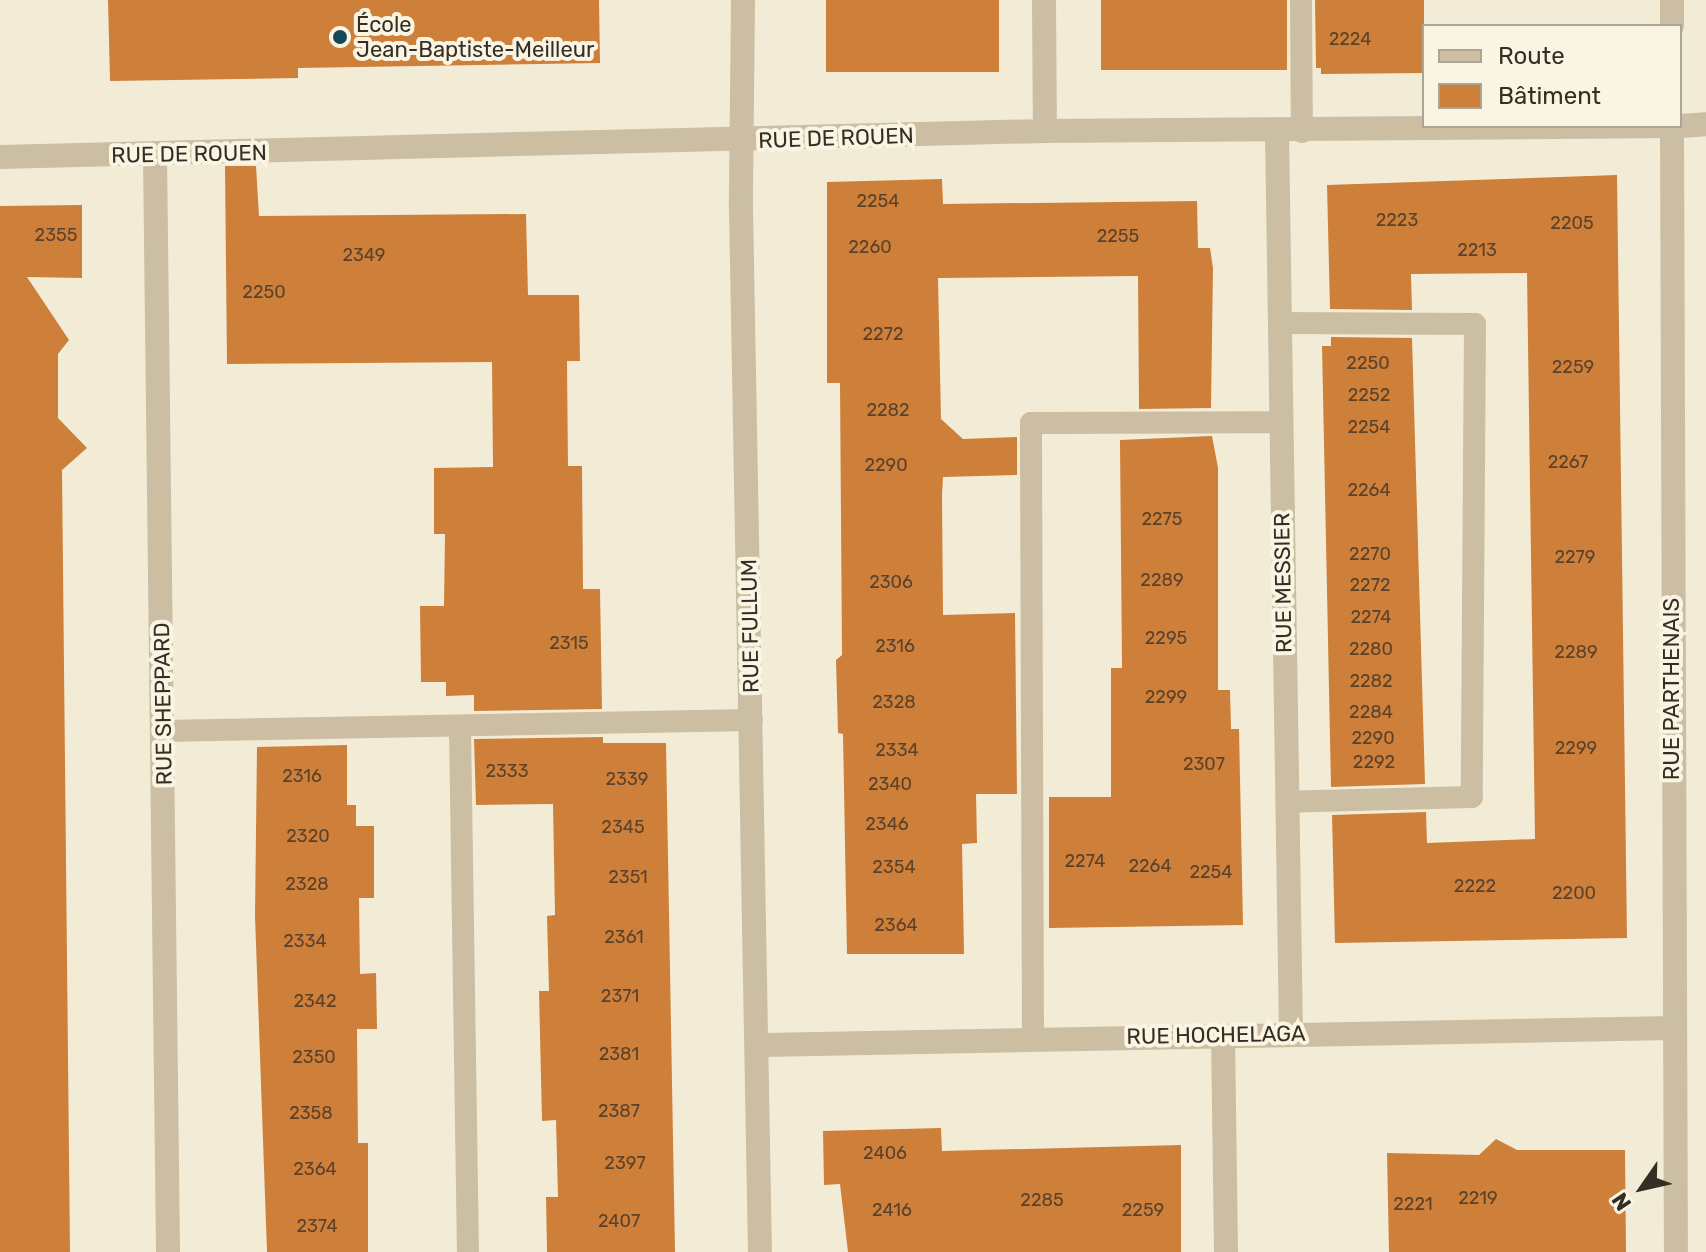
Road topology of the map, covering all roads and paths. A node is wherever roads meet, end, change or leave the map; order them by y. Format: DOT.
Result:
graph roads {
  1 [pos="743,0"];
  2 [pos="1044,0"];
  3 [pos="1301,0"];
  4 [pos="1672,0"];
  5 [pos="1672,24"];
  6 [pos="1706,124"];
  7 [pos="1682,126"];
  8 [pos="1549,128"];
  9 [pos="1672,128"];
  10 [pos="1045,131"];
  11 [pos="1302,132"];
  12 [pos="1277,133"];
  13 [pos="743,140"];
  14 [pos="155,155"];
  15 [pos="0,157"];
  16 [pos="1279,323"];
  17 [pos="1280,422"];
  18 [pos="752,720"];
  19 [pos="460,728"];
  20 [pos="163,731"];
  21 [pos="1287,802"];
  22 [pos="1673,1028"];
  23 [pos="1291,1033"];
  24 [pos="1223,1035"];
  25 [pos="1033,1040"];
  26 [pos="759,1045"];
  27 [pos="168,1252"];
  28 [pos="468,1252"];
  29 [pos="760,1252"];
  30 [pos="1226,1252"];
  31 [pos="1676,1252"];
  1 -- 13 [label="street, RUE FULLUM"];
  2 -- 10 [label="street"];
  3 -- 11 [label="lane"];
  4 -- 5 [label="street"];
  6 -- 7 [label="street"];
  8 -- 11 [label="street, RUE DE ROUEN"];
  9 -- 22 [label="street, RUE PARTHENAIS"];
  10 -- 12 [label="street, RUE DE ROUEN"];
  10 -- 13 [label="street, RUE DE ROUEN"];
  11 -- 12 [label="street, RUE DE ROUEN"];
  12 -- 16 [label="street, RUE MESSIER"];
  13 -- 14 [label="street, RUE DE ROUEN"];
  13 -- 18 [label="street, RUE FULLUM"];
  14 -- 15 [label="street, RUE DE ROUEN"];
  14 -- 20 [label="street, RUE SHEPPARD"];
  16 -- 17 [label="street, RUE MESSIER"];
  16 -- 21 [label="lane"];
  17 -- 21 [label="street, RUE MESSIER"];
  17 -- 25 [label="lane"];
  18 -- 19 [label="lane"];
  18 -- 26 [label="street, RUE FULLUM"];
  19 -- 20 [label="lane"];
  19 -- 28 [label="lane"];
  20 -- 27 [label="street, RUE SHEPPARD"];
  21 -- 23 [label="street, RUE MESSIER"];
  22 -- 23 [label="street, RUE HOCHELAGA"];
  22 -- 31 [label="street, RUE PARTHENAIS"];
  23 -- 24 [label="street, RUE HOCHELAGA"];
  24 -- 25 [label="street, RUE HOCHELAGA"];
  24 -- 30 [label="street"];
  25 -- 26 [label="street, RUE HOCHELAGA"];
  26 -- 29 [label="street, RUE FULLUM"];
}
